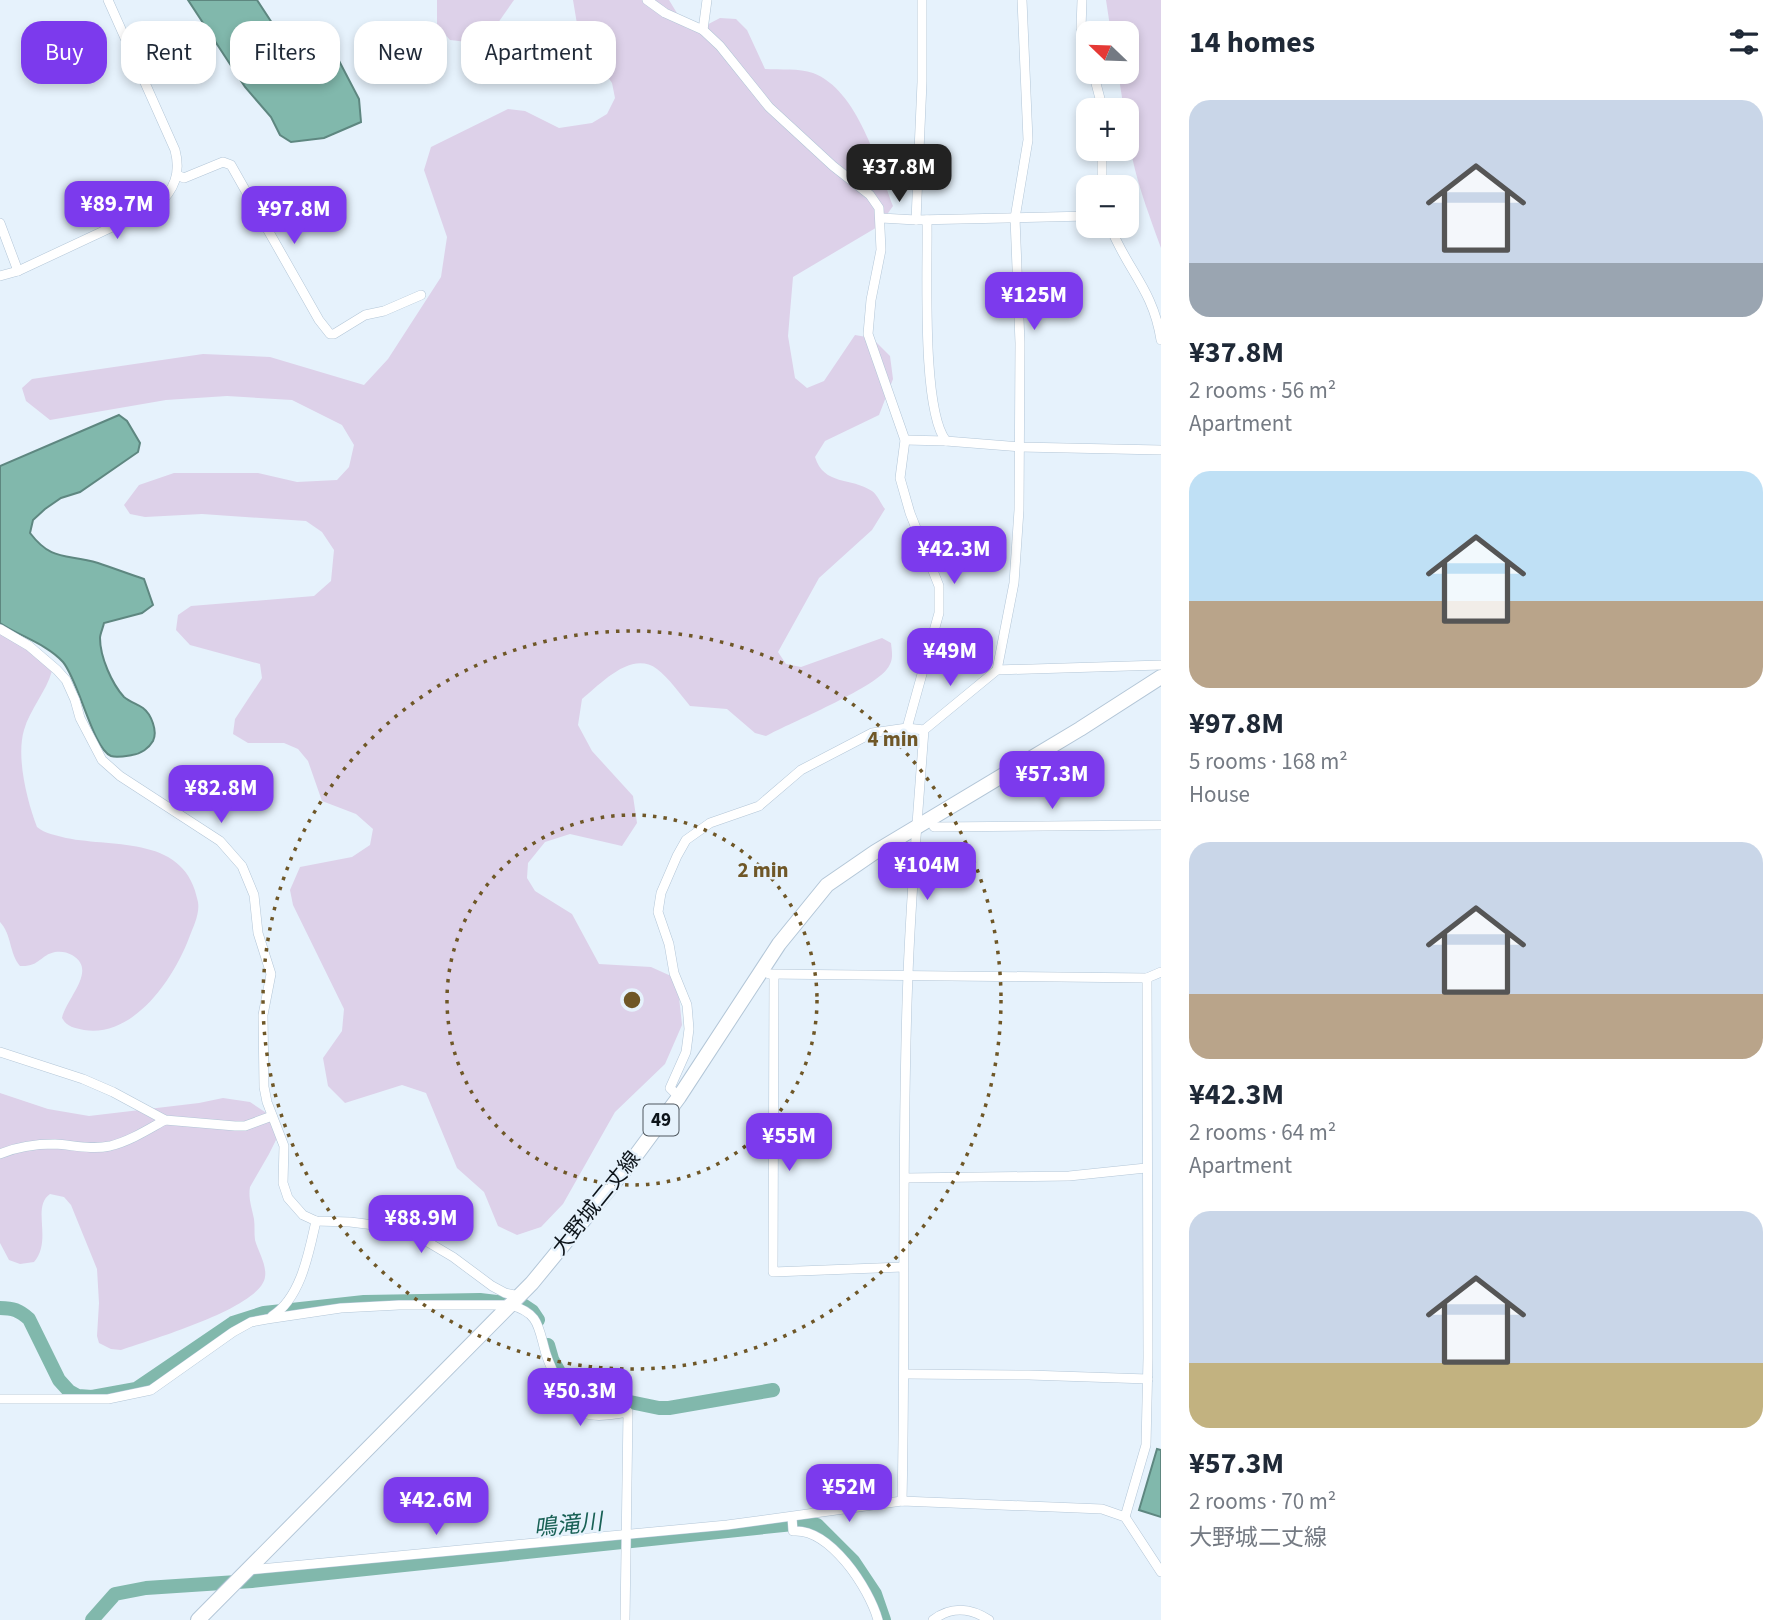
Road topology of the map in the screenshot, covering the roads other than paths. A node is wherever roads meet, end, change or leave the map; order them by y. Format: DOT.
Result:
graph roads {
  1 [pos="108,0"];
  2 [pos="646,0"];
  3 [pos="707,0"];
  4 [pos="922,0"];
  5 [pos="1023,0"];
  6 [pos="1082,0"];
  7 [pos="1082,21"];
  8 [pos="703,30"];
  9 [pos="177,175"];
  10 [pos="1076,216"];
  11 [pos="881,218"];
  12 [pos="1015,218"];
  13 [pos="916,220"];
  14 [pos="927,220"];
  15 [pos="0,223"];
  16 [pos="1117,238"];
  17 [pos="18,271"];
  18 [pos="0,276"];
  19 [pos="421,295"];
  20 [pos="1161,340"];
  21 [pos="905,440"];
  22 [pos="946,441"];
  23 [pos="1020,447"];
  24 [pos="1161,450"];
  25 [pos="0,629"];
  26 [pos="1161,665"];
  27 [pos="997,670"];
  28 [pos="1161,677"];
  29 [pos="907,728"];
  30 [pos="924,730"];
  31 [pos="930,818"];
  32 [pos="1161,825"];
  33 [pos="916,827"];
  34 [pos="1161,972"];
  35 [pos="767,973"];
  36 [pos="908,976"];
  37 [pos="1147,978"];
  38 [pos="0,1052"];
  39 [pos="679,1097"];
  40 [pos="272,1116"];
  41 [pos="165,1120"];
  42 [pos="0,1154"];
  43 [pos="1146,1168"];
  44 [pos="905,1178"];
  45 [pos="316,1222"];
  46 [pos="903,1267"];
  47 [pos="514,1300"];
  48 [pos="267,1319"];
  49 [pos="905,1374"];
  50 [pos="1148,1379"];
  51 [pos="0,1399"];
  52 [pos="902,1502"];
  53 [pos="792,1517"];
  54 [pos="1125,1517"];
  55 [pos="628,1534"];
  56 [pos="248,1570"];
  57 [pos="1161,1572"];
  58 [pos="198,1620"];
  59 [pos="625,1620"];
  60 [pos="878,1620"];
  61 [pos="933,1620"];
  62 [pos="989,1620"];
  1 -- 9 [label="street"];
  2 -- 8 [label="street"];
  3 -- 8 [label="street"];
  4 -- 13 [label="street"];
  5 -- 12 [label="street"];
  6 -- 7 [label="street"];
  8 -- 11 [label="street"];
  9 -- 17 [label="street"];
  9 -- 19 [label="street"];
  10 -- 12 [label="street"];
  11 -- 13 [label="street"];
  11 -- 21 [label="street"];
  12 -- 14 [label="street"];
  12 -- 23 [label="street"];
  13 -- 14 [label="street"];
  14 -- 22 [label="street"];
  15 -- 17 [label="street"];
  16 -- 20 [label="street"];
  17 -- 18 [label="street"];
  21 -- 22 [label="street"];
  21 -- 29 [label="street"];
  22 -- 23 [label="street"];
  23 -- 24 [label="street"];
  23 -- 27 [label="street"];
  25 -- 40 [label="street"];
  26 -- 27 [label="street"];
  27 -- 30 [label="street"];
  28 -- 31 [label="main road, 大野城二丈線 / 49"];
  29 -- 30 [label="street"];
  29 -- 39 [label="street"];
  30 -- 33 [label="street"];
  31 -- 32 [label="street"];
  31 -- 33 [label="main road, 大野城二丈線 / 49"];
  33 -- 35 [label="main road, 大野城二丈線 / 49"];
  33 -- 36 [label="street"];
  34 -- 37 [label="street"];
  35 -- 36 [label="street"];
  35 -- 39 [label="main road, 大野城二丈線 / 49"];
  35 -- 46 [label="street"];
  36 -- 37 [label="street"];
  36 -- 44 [label="street"];
  37 -- 43 [label="street"];
  38 -- 41 [label="street"];
  39 -- 47 [label="main road, 大野城二丈線 / 49"];
  40 -- 41 [label="street"];
  40 -- 45 [label="street"];
  41 -- 42 [label="street"];
  43 -- 44 [label="street"];
  43 -- 50 [label="street"];
  44 -- 46 [label="street"];
  45 -- 47 [label="street"];
  45 -- 48 [label="street"];
  46 -- 49 [label="street"];
  47 -- 48 [label="street"];
  47 -- 55 [label="street"];
  47 -- 56 [label="main road, 大野城二丈線 / 49"];
  48 -- 51 [label="street"];
  49 -- 50 [label="street"];
  49 -- 52 [label="street"];
  50 -- 54 [label="street"];
  52 -- 53 [label="street"];
  52 -- 54 [label="street"];
  53 -- 55 [label="street"];
  53 -- 60 [label="street"];
  54 -- 57 [label="street"];
  55 -- 56 [label="street"];
  55 -- 59 [label="street"];
  56 -- 58 [label="main road, 大野城二丈線 / 49"];
  61 -- 62 [label="street"];
}
